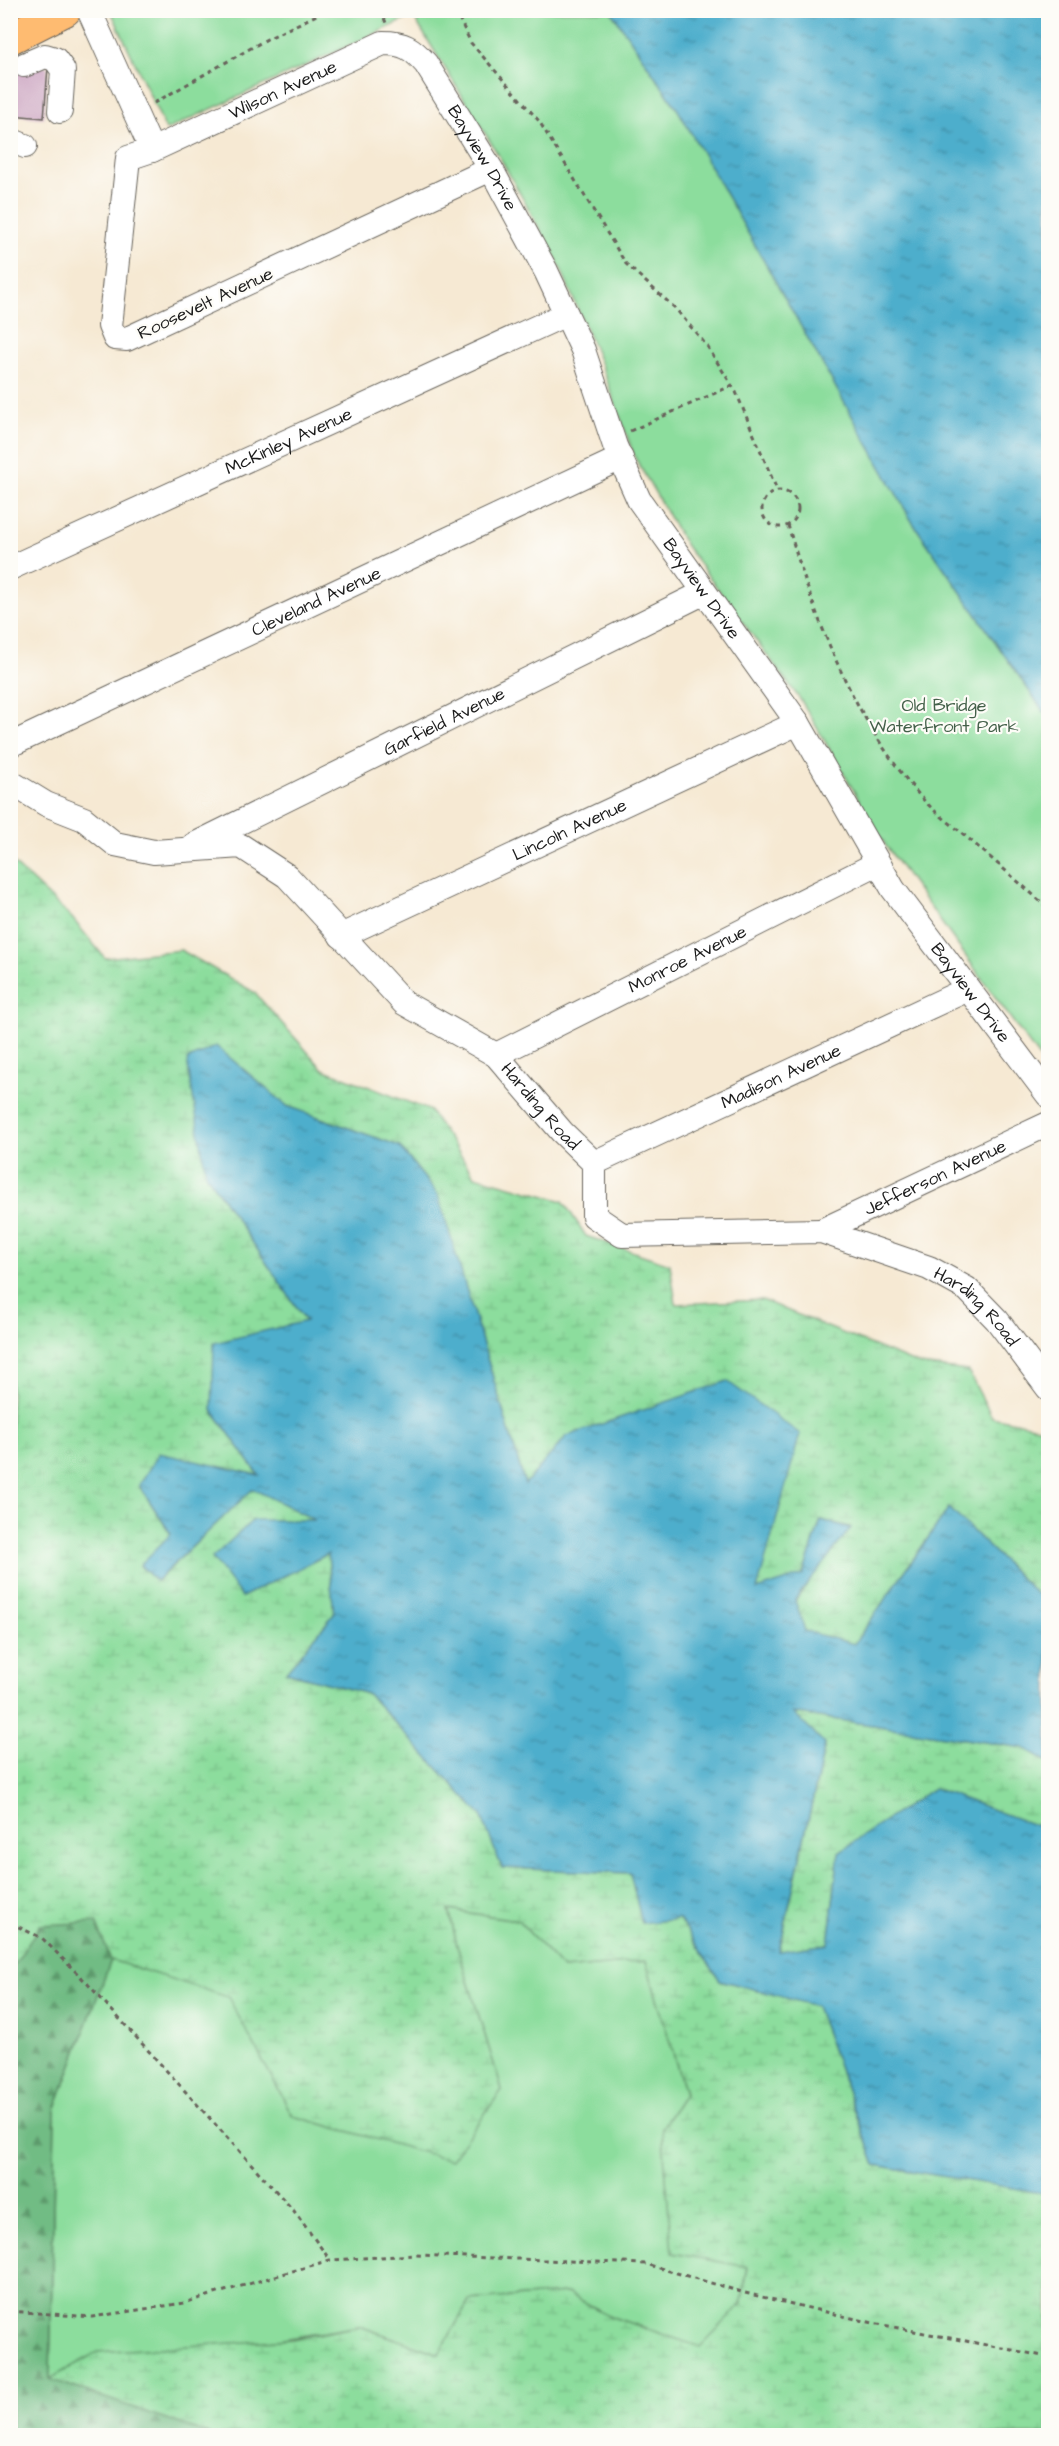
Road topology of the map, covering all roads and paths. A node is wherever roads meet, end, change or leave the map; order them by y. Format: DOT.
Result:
graph roads {
  1 [pos="65,10"];
  2 [pos="89,10"];
  3 [pos="327,10"];
  4 [pos="455,10"];
  5 [pos="10,38"];
  6 [pos="414,50"];
  7 [pos="16,73"];
  8 [pos="60,111"];
  9 [pos="137,112"];
  10 [pos="152,150"];
  11 [pos="491,169"];
  12 [pos="566,314"];
  13 [pos="732,386"];
  14 [pos="626,433"];
  15 [pos="621,458"];
  16 [pos="777,490"];
  17 [pos="788,525"];
  18 [pos="10,568"];
  19 [pos="703,593"];
  20 [pos="798,723"];
  21 [pos="10,746"];
  22 [pos="10,782"];
  23 [pos="185,850"];
  24 [pos="878,863"];
  25 [pos="1048,908"];
  26 [pos="341,936"];
  27 [pos="968,989"];
  28 [pos="496,1055"];
  29 [pos="1048,1095"];
  30 [pos="1048,1124"];
  31 [pos="594,1163"];
  32 [pos="821,1232"];
  33 [pos="1048,1388"];
  34 [pos="10,1923"];
  35 [pos="330,2260"];
  36 [pos="10,2311"];
  37 [pos="1048,2357"];
  1 -- 5 [label="main road"];
  2 -- 9 [label="street"];
  3 -- 9 [label="path"];
  4 -- 13 [label="path"];
  6 -- 10 [label="street, Wilson Avenue"];
  6 -- 11 [label="street, Bayview Drive"];
  7 -- 8 [label="street"];
  9 -- 10 [label="street"];
  10 -- 11 [label="street, Roosevelt Avenue"];
  11 -- 12 [label="street, Bayview Drive"];
  12 -- 15 [label="street, Bayview Drive"];
  12 -- 18 [label="street, McKinley Avenue"];
  13 -- 14 [label="path"];
  13 -- 16 [label="path"];
  15 -- 19 [label="street, Bayview Drive"];
  15 -- 21 [label="street, Cleveland Avenue"];
  16 -- 17 [label="path"];
  16 -- 17 [label="path"];
  17 -- 25 [label="path"];
  19 -- 20 [label="street, Bayview Drive"];
  19 -- 23 [label="street, Garfield Avenue"];
  20 -- 24 [label="street, Bayview Drive"];
  20 -- 26 [label="street, Lincoln Avenue"];
  22 -- 23 [label="street, Harding Road"];
  23 -- 26 [label="street, Harding Road"];
  24 -- 27 [label="street, Bayview Drive"];
  24 -- 28 [label="street, Monroe Avenue"];
  26 -- 28 [label="street, Harding Road"];
  27 -- 29 [label="street, Bayview Drive"];
  27 -- 31 [label="street, Madison Avenue"];
  28 -- 31 [label="street, Harding Road"];
  30 -- 32 [label="street, Jefferson Avenue"];
  31 -- 32 [label="street, Harding Road"];
  32 -- 33 [label="street, Harding Road"];
  34 -- 35 [label="path"];
  35 -- 36 [label="path"];
  35 -- 37 [label="path"];
}
